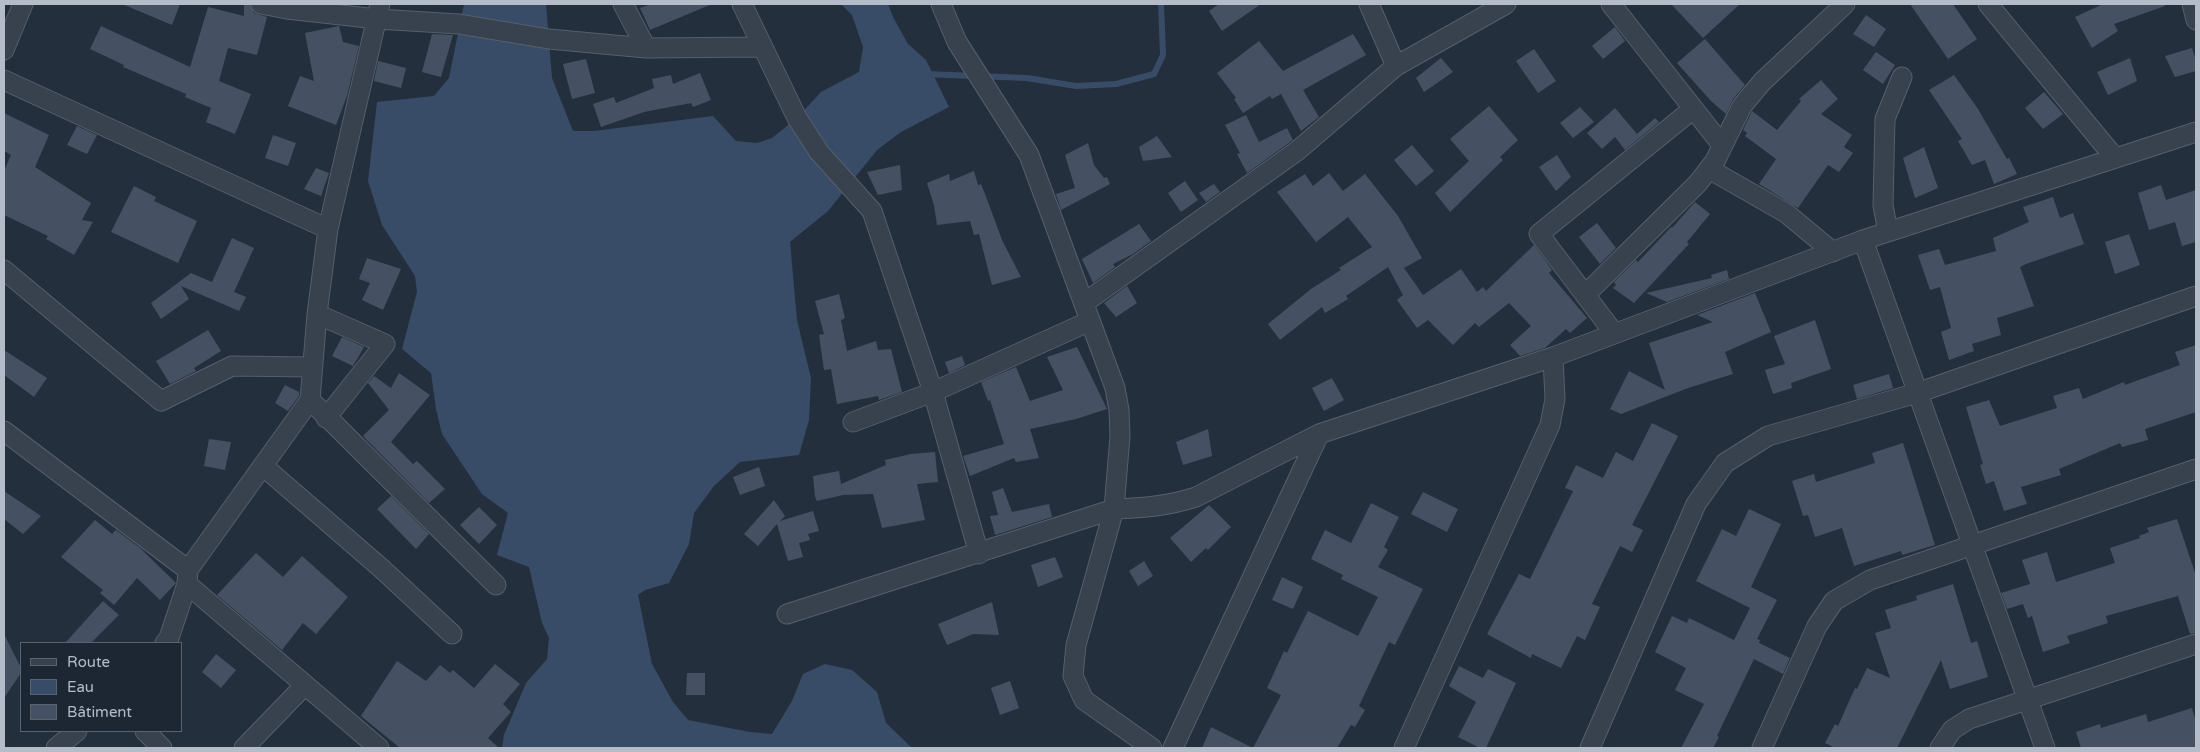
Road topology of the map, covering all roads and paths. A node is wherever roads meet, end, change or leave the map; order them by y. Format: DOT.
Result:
graph roads {
  1 [pos="24,4"];
  2 [pos="261,4"];
  3 [pos="622,4"];
  4 [pos="742,4"];
  5 [pos="941,4"];
  6 [pos="1369,4"];
  7 [pos="1506,4"];
  8 [pos="1611,4"];
  9 [pos="1845,4"];
  10 [pos="1988,4"];
  11 [pos="2192,4"];
  12 [pos="378,11"];
  13 [pos="2196,20"];
  14 [pos="761,47"];
  15 [pos="646,48"];
  16 [pos="4,50"];
  17 [pos="1396,66"];
  18 [pos="1902,77"];
  19 [pos="4,80"];
  20 [pos="1693,109"];
  21 [pos="2196,132"];
  22 [pos="1722,145"];
  23 [pos="2115,158"];
  24 [pos="1709,168"];
  25 [pos="328,229"];
  26 [pos="1888,232"];
  27 [pos="1863,240"];
  28 [pos="1833,252"];
  29 [pos="4,270"];
  30 [pos="1585,295"];
  31 [pos="2196,296"];
  32 [pos="1087,312"];
  33 [pos="317,314"];
  34 [pos="1614,333"];
  35 [pos="1553,357"];
  36 [pos="312,367"];
  37 [pos="932,392"];
  38 [pos="1917,393"];
  39 [pos="310,400"];
  40 [pos="326,418"];
  41 [pos="853,422"];
  42 [pos="4,432"];
  43 [pos="1319,434"];
  44 [pos="263,466"];
  45 [pos="2196,469"];
  46 [pos="1114,509"];
  47 [pos="1972,546"];
  48 [pos="979,554"];
  49 [pos="188,577"];
  50 [pos="496,585"];
  51 [pos="787,614"];
  52 [pos="452,634"];
  53 [pos="166,642"];
  54 [pos="2196,644"];
  55 [pos="305,686"];
  56 [pos="2028,700"];
  57 [pos="76,732"];
  58 [pos="146,732"];
  59 [pos="62,747"];
  60 [pos="162,748"];
  61 [pos="244,748"];
  62 [pos="379,748"];
  63 [pos="1152,748"];
  64 [pos="1172,748"];
  65 [pos="1404,748"];
  66 [pos="1590,748"];
  67 [pos="1762,748"];
  68 [pos="1940,748"];
  69 [pos="2045,748"];
  1 -- 16 [label="street"];
  2 -- 12 [label="street"];
  3 -- 15 [label="street"];
  4 -- 14 [label="street"];
  5 -- 32 [label="street"];
  6 -- 17 [label="street"];
  7 -- 17 [label="street"];
  8 -- 20 [label="street"];
  9 -- 22 [label="street"];
  10 -- 23 [label="street"];
  11 -- 13 [label="street"];
  12 -- 15 [label="street"];
  12 -- 25 [label="street"];
  14 -- 15 [label="street"];
  14 -- 37 [label="street"];
  17 -- 32 [label="street"];
  18 -- 26 [label="street"];
  19 -- 25 [label="street"];
  20 -- 22 [label="street"];
  20 -- 30 [label="street"];
  21 -- 23 [label="street"];
  22 -- 24 [label="street"];
  23 -- 26 [label="street"];
  24 -- 28 [label="street"];
  24 -- 30 [label="street"];
  25 -- 33 [label="street"];
  26 -- 27 [label="street"];
  27 -- 28 [label="street"];
  27 -- 38 [label="street"];
  28 -- 34 [label="street"];
  29 -- 36 [label="street"];
  30 -- 34 [label="street"];
  31 -- 38 [label="street"];
  32 -- 37 [label="street"];
  32 -- 46 [label="street"];
  33 -- 36 [label="street"];
  33 -- 40 [label="street"];
  34 -- 35 [label="street"];
  35 -- 43 [label="street"];
  35 -- 65 [label="street"];
  36 -- 39 [label="street"];
  37 -- 41 [label="street"];
  37 -- 48 [label="street"];
  38 -- 47 [label="street"];
  38 -- 66 [label="street"];
  39 -- 40 [label="street"];
  39 -- 44 [label="street"];
  40 -- 50 [label="street"];
  42 -- 49 [label="street"];
  43 -- 46 [label="street"];
  43 -- 64 [label="street"];
  44 -- 49 [label="street"];
  44 -- 52 [label="street"];
  45 -- 47 [label="street"];
  46 -- 48 [label="street"];
  46 -- 63 [label="street"];
  47 -- 56 [label="street"];
  47 -- 67 [label="street"];
  48 -- 51 [label="street"];
  49 -- 53 [label="street"];
  49 -- 55 [label="street"];
  54 -- 56 [label="street"];
  55 -- 61 [label="street"];
  55 -- 62 [label="street"];
  56 -- 68 [label="street"];
  56 -- 69 [label="street"];
  57 -- 59 [label="street"];
  58 -- 60 [label="street"];
}
